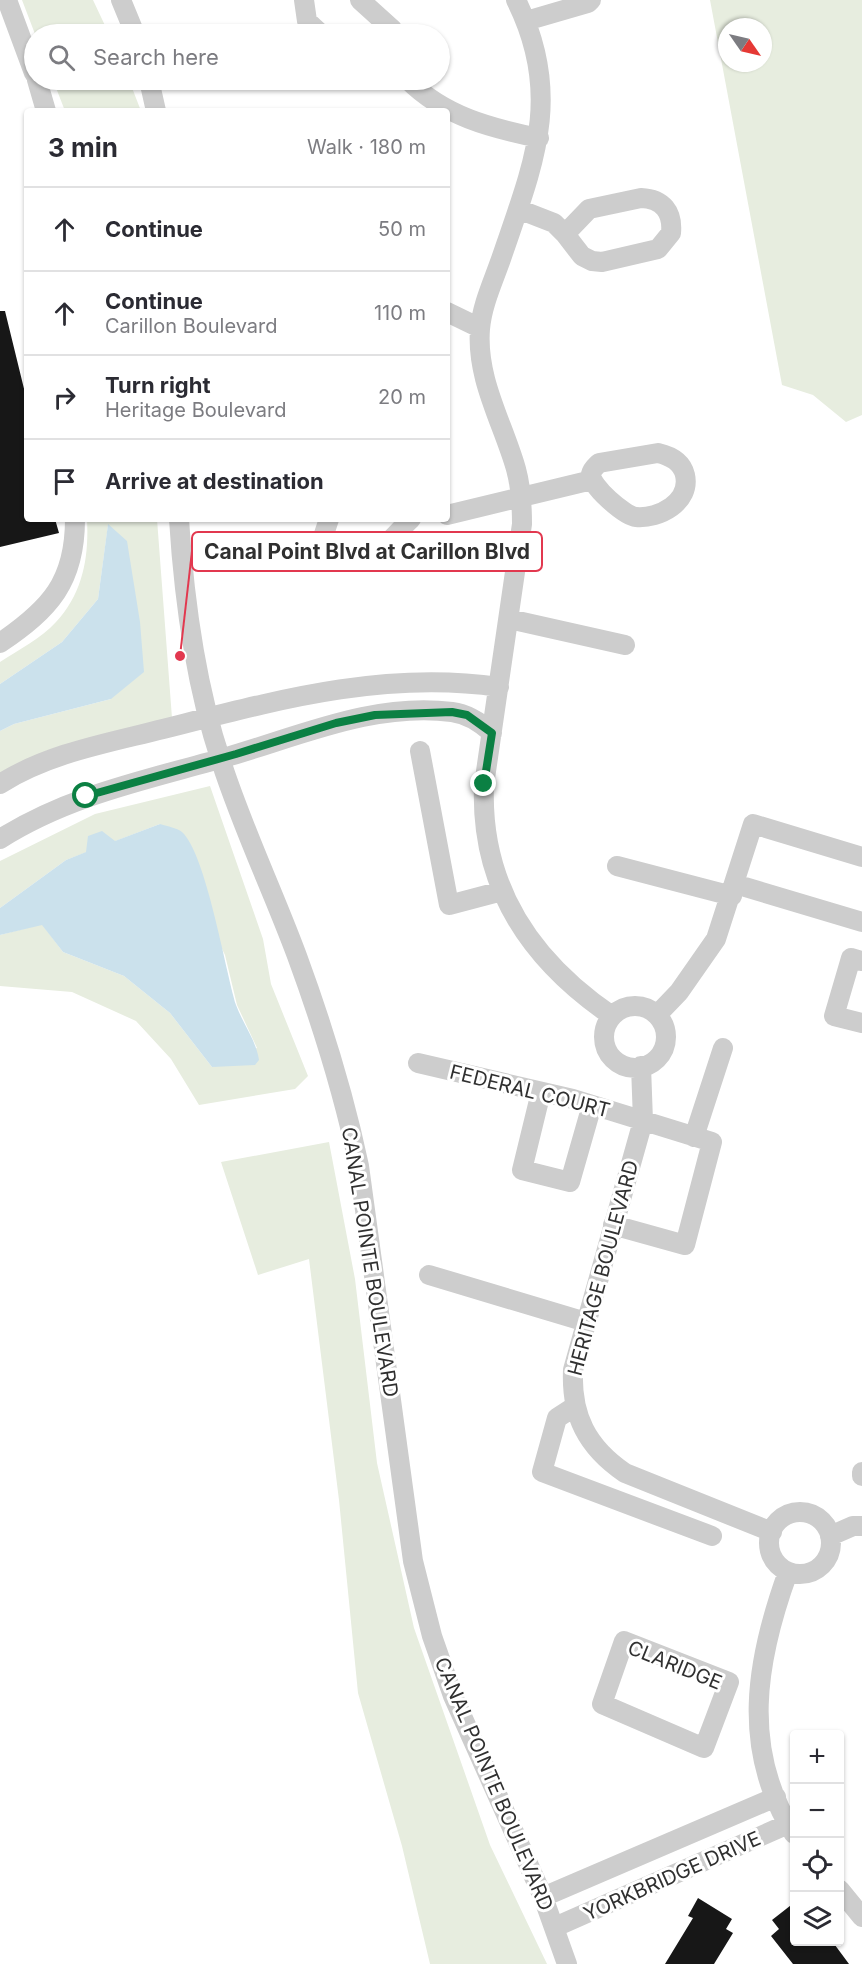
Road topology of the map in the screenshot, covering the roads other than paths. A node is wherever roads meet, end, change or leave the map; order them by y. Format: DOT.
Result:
graph roads {
  1 [pos="7,0"];
  2 [pos="121,0"];
  3 [pos="303,0"];
  4 [pos="360,0"];
  5 [pos="516,0"];
  6 [pos="591,0"];
  7 [pos="526,21"];
  8 [pos="131,24"];
  9 [pos="310,24"];
  10 [pos="387,24"];
  11 [pos="24,46"];
  12 [pos="40,90"];
  13 [pos="151,90"];
  14 [pos="421,90"];
  15 [pos="45,108"];
  16 [pos="155,108"];
  17 [pos="446,108"];
  18 [pos="450,110"];
  19 [pos="539,138"];
  20 [pos="518,209"];
  21 [pos="565,234"];
  22 [pos="450,313"];
  23 [pos="480,328"];
  24 [pos="592,480"];
  25 [pos="521,495"];
  26 [pos="450,514"];
  27 [pos="75,522"];
  28 [pos="178,522"];
  29 [pos="327,522"];
  30 [pos="408,522"];
  31 [pos="509,619"];
  32 [pos="0,643"];
  33 [pos="625,645"];
  34 [pos="499,687"];
  35 [pos="210,717"];
  36 [pos="492,733"];
  37 [pos="420,751"];
  38 [pos="220,759"];
  39 [pos="0,784"];
  40 [pos="0,839"];
  41 [pos="862,857"];
  42 [pos="617,866"];
  43 [pos="734,890"];
  44 [pos="502,891"];
  45 [pos="862,922"];
  46 [pos="862,961"];
  47 [pos="657,1015"];
  48 [pos="612,1016"];
  49 [pos="862,1023"];
  50 [pos="723,1048"];
  51 [pos="418,1063"];
  52 [pos="641,1066"];
  53 [pos="541,1092"];
  54 [pos="592,1105"];
  55 [pos="643,1120"];
  56 [pos="694,1137"];
  57 [pos="613,1225"];
  58 [pos="429,1275"];
  59 [pos="586,1322"];
  60 [pos="574,1407"];
  61 [pos="862,1526"];
  62 [pos="772,1532"];
  63 [pos="712,1536"];
  64 [pos="830,1536"];
  65 [pos="788,1572"];
  66 [pos="729,1682"];
  67 [pos="758,1683"];
  68 [pos="776,1797"];
  69 [pos="790,1827"];
  70 [pos="790,1829"];
  71 [pos="842,1892"];
  72 [pos="543,1898"];
  73 [pos="862,1917"];
  74 [pos="555,1927"];
  75 [pos="567,1964"];
  1 -- 11 [label="street"];
  2 -- 8 [label="street"];
  3 -- 9 [label="street"];
  4 -- 10 [label="street"];
  5 -- 7 [label="street"];
  6 -- 7 [label="street"];
  7 -- 19 [label="street"];
  12 -- 15 [label="street"];
  13 -- 16 [label="street"];
  14 -- 17 [label="street"];
  18 -- 19 [label="street"];
  19 -- 20 [label="street"];
  20 -- 21 [label="street"];
  20 -- 23 [label="street"];
  21 -- 21 [label="street"];
  22 -- 23 [label="street"];
  23 -- 25 [label="street"];
  24 -- 24 [label="street"];
  24 -- 25 [label="street"];
  25 -- 26 [label="street"];
  25 -- 31 [label="street"];
  27 -- 32 [label="street"];
  28 -- 35 [label="street, CANAL POINTE BOULEVARD"];
  29 -- 30 [label="street"];
  31 -- 33 [label="street"];
  31 -- 34 [label="street"];
  34 -- 35 [label="street"];
  34 -- 36 [label="street"];
  35 -- 38 [label="street, CANAL POINTE BOULEVARD"];
  35 -- 39 [label="street"];
  36 -- 38 [label="street"];
  36 -- 44 [label="street"];
  37 -- 44 [label="street"];
  38 -- 40 [label="street"];
  38 -- 72 [label="street, CANAL POINTE BOULEVARD"];
  41 -- 43 [label="street"];
  42 -- 43 [label="street"];
  43 -- 45 [label="street"];
  43 -- 47 [label="street"];
  44 -- 48 [label="street"];
  46 -- 49 [label="street"];
  47 -- 48 [label="street"];
  47 -- 52 [label="street"];
  48 -- 52 [label="street"];
  50 -- 56 [label="street"];
  51 -- 53 [label="street, FEDERAL COURT"];
  52 -- 55 [label="street, HERITAGE BOULEVARD"];
  53 -- 54 [label="street, FEDERAL COURT"];
  53 -- 54 [label="street"];
  54 -- 55 [label="street, FEDERAL COURT"];
  55 -- 56 [label="street, FEDERAL COURT"];
  55 -- 57 [label="street, HERITAGE BOULEVARD"];
  56 -- 57 [label="street"];
  57 -- 59 [label="street, HERITAGE BOULEVARD"];
  58 -- 59 [label="street"];
  59 -- 60 [label="street, HERITAGE BOULEVARD"];
  60 -- 62 [label="street, HERITAGE BOULEVARD"];
  60 -- 63 [label="street"];
  61 -- 64 [label="street"];
  62 -- 64 [label="street"];
  62 -- 65 [label="street"];
  64 -- 65 [label="street"];
  65 -- 67 [label="street"];
  66 -- 66 [label="street, CLARIDGE"];
  66 -- 67 [label="street"];
  67 -- 68 [label="street"];
  68 -- 69 [label="street"];
  68 -- 72 [label="street, YORKBRIDGE DRIVE"];
  70 -- 74 [label="street, YORKBRIDGE DRIVE"];
  71 -- 73 [label="street"];
  72 -- 74 [label="street, CANAL POINTE BOULEVARD"];
  74 -- 75 [label="street, CANAL POINTE BOULEVARD"];
}
